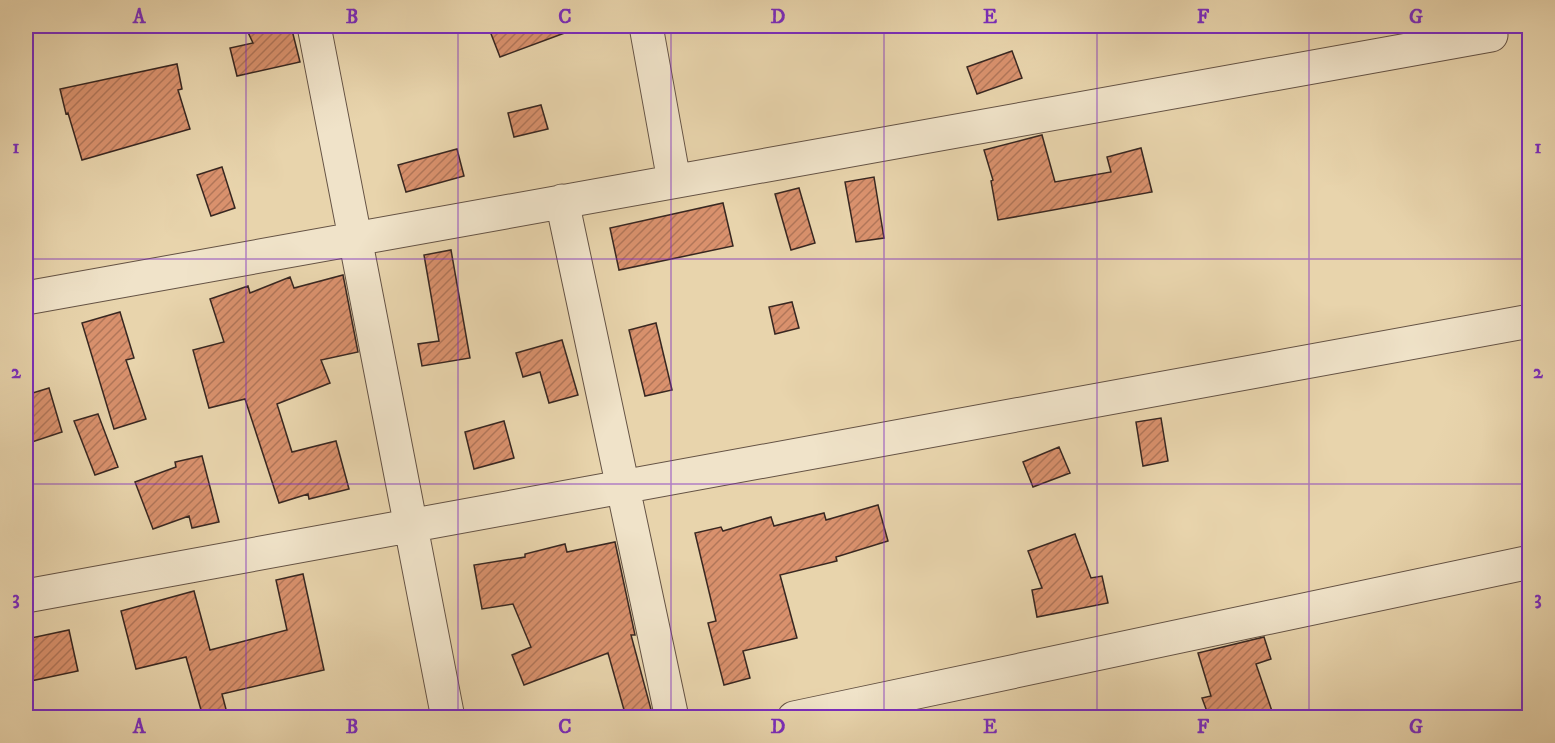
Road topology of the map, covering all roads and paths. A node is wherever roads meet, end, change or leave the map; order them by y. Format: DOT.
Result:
graph roads {
  1 [pos="315,26"];
  2 [pos="646,26"];
  3 [pos="1491,35"];
  4 [pos="674,181"];
  5 [pos="562,201"];
  6 [pos="356,238"];
  7 [pos="26,298"];
  8 [pos="1530,321"];
  9 [pos="623,488"];
  10 [pos="411,526"];
  11 [pos="1530,562"];
  12 [pos="26,596"];
  13 [pos="448,717"];
  14 [pos="672,717"];
  15 [pos="794,717"];
  1 -- 6 [label="street"];
  2 -- 4 [label="street"];
  3 -- 4 [label="street"];
  4 -- 5 [label="street"];
  5 -- 6 [label="street"];
  5 -- 9 [label="street"];
  6 -- 7 [label="street"];
  6 -- 10 [label="street"];
  8 -- 9 [label="street"];
  9 -- 10 [label="street"];
  9 -- 14 [label="street"];
  10 -- 12 [label="street"];
  10 -- 13 [label="street"];
  11 -- 15 [label="street"];
}
